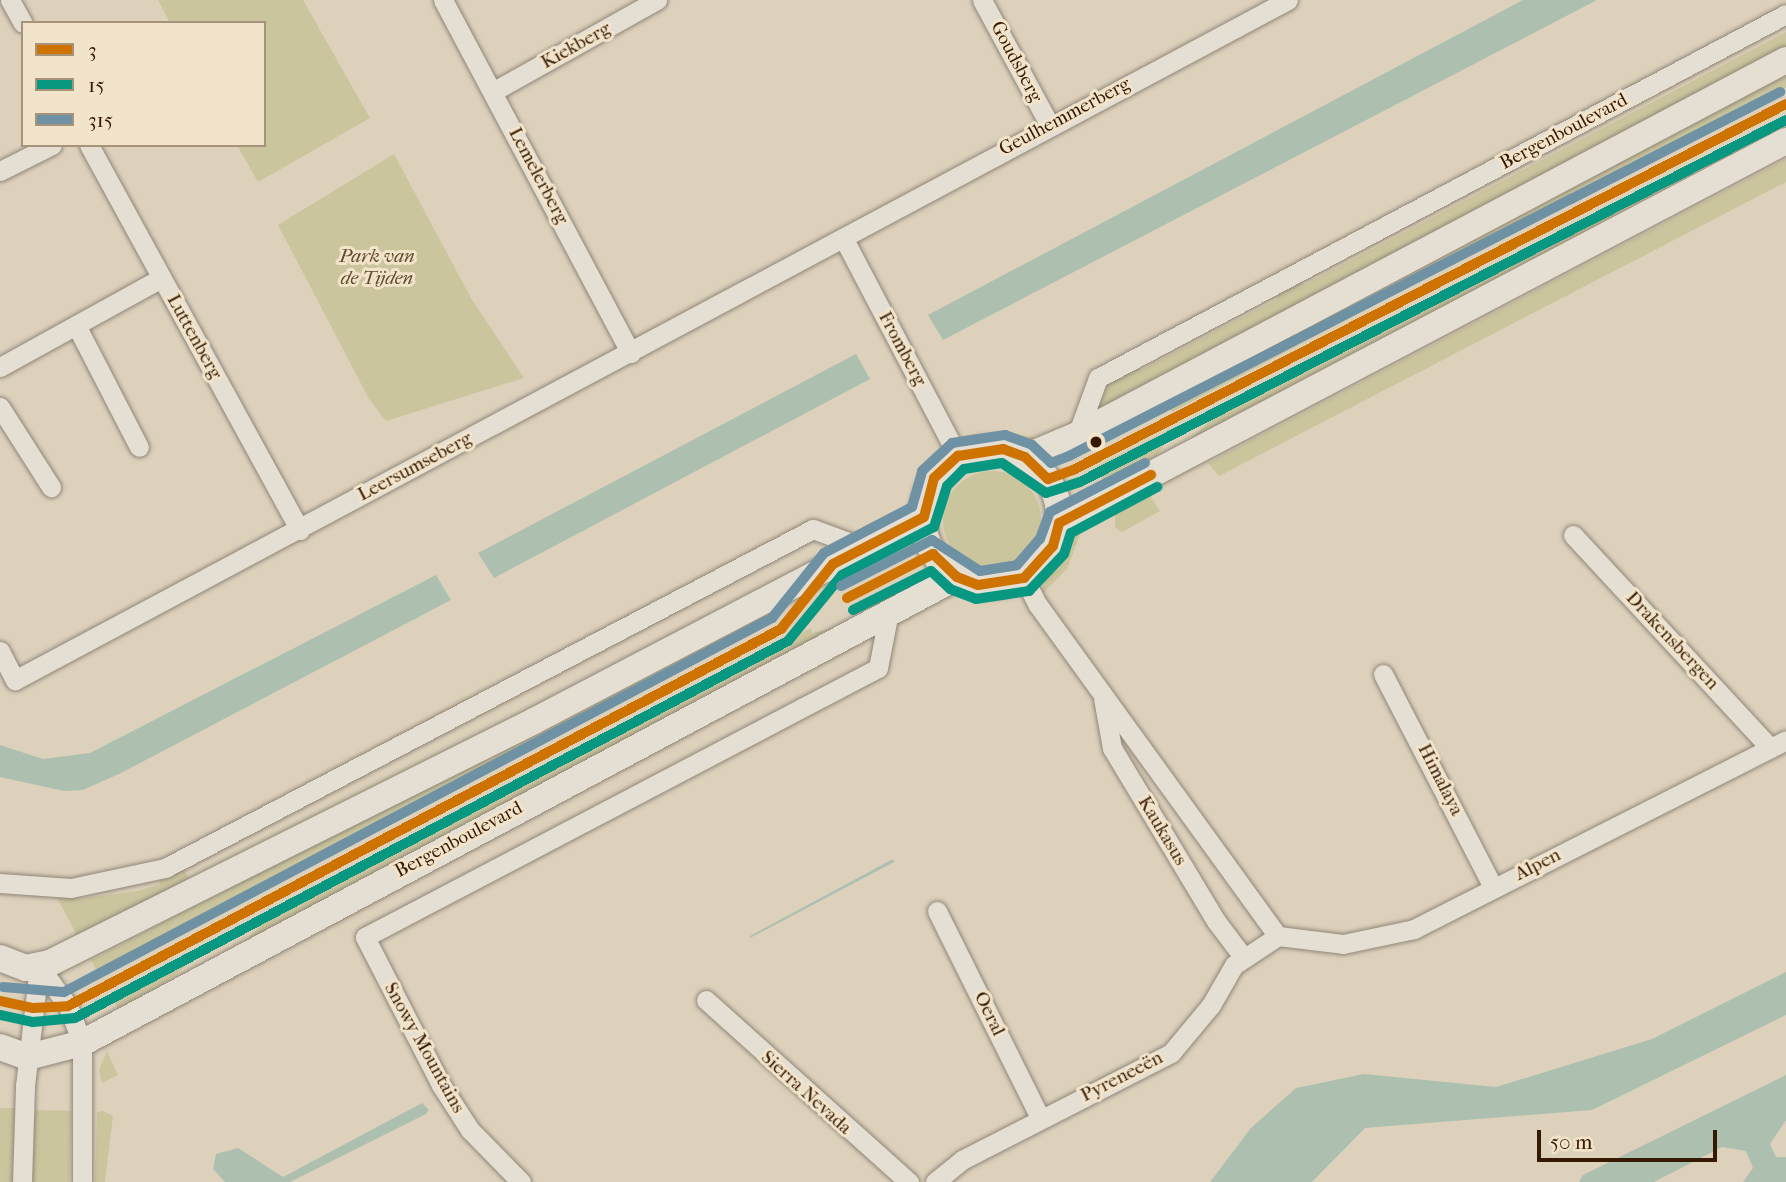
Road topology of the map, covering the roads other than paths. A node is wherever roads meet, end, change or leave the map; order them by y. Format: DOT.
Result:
graph roads {
  1 [pos="10,0"];
  2 [pos="443,0"];
  3 [pos="657,0"];
  4 [pos="982,0"];
  5 [pos="1288,0"];
  6 [pos="1786,14"];
  7 [pos="22,21"];
  8 [pos="1786,60"];
  9 [pos="494,91"];
  10 [pos="1049,124"];
  11 [pos="1786,141"];
  12 [pos="48,147"];
  13 [pos="90,147"];
  14 [pos="0,171"];
  15 [pos="845,241"];
  16 [pos="161,278"];
  17 [pos="76,325"];
  18 [pos="631,353"];
  19 [pos="0,367"];
  20 [pos="0,407"];
  21 [pos="1077,435"];
  22 [pos="139,447"];
  23 [pos="958,456"];
  24 [pos="1024,457"];
  25 [pos="51,487"];
  26 [pos="924,517"];
  27 [pos="1059,523"];
  28 [pos="300,530"];
  29 [pos="1573,535"];
  30 [pos="862,547"];
  31 [pos="957,577"];
  32 [pos="1024,578"];
  33 [pos="888,617"];
  34 [pos="0,651"];
  35 [pos="1382,674"];
  36 [pos="1102,694"];
  37 [pos="1778,744"];
  38 [pos="0,883"];
  39 [pos="1493,887"];
  40 [pos="937,911"];
  41 [pos="1278,936"];
  42 [pos="0,958"];
  43 [pos="1244,958"];
  44 [pos="39,966"];
  45 [pos="706,1000"];
  46 [pos="82,1043"];
  47 [pos="0,1047"];
  48 [pos="28,1057"];
  49 [pos="1040,1118"];
  50 [pos="22,1182"];
  51 [pos="82,1182"];
  52 [pos="522,1182"];
  53 [pos="909,1182"];
  54 [pos="935,1182"];
  1 -- 7 [label="street"];
  2 -- 9 [label="street, Lemelerberg"];
  3 -- 9 [label="street, Kiekberg"];
  4 -- 10 [label="street, Goudsberg"];
  5 -- 10 [label="street, Geulhemmerberg"];
  6 -- 21 [label="street, Bergenboulevard"];
  8 -- 21 [label="main road, Bergenboulevard"];
  9 -- 18 [label="street, Lemelerberg"];
  10 -- 15 [label="street, Geulhemmerberg"];
  11 -- 27 [label="main road"];
  12 -- 14 [label="street"];
  13 -- 16 [label="street, Luttenberg"];
  15 -- 18 [label="street, Leersumseberg"];
  15 -- 23 [label="street, Fromberg"];
  16 -- 17 [label="street"];
  16 -- 28 [label="street, Luttenberg"];
  17 -- 19 [label="street"];
  17 -- 22 [label="street"];
  18 -- 28 [label="street, Leersumseberg"];
  20 -- 25 [label="street"];
  21 -- 24 [label="main road, Bergenboulevard"];
  23 -- 24 [label="main road"];
  23 -- 26 [label="main road"];
  24 -- 27 [label="main road"];
  26 -- 30 [label="main road"];
  26 -- 31 [label="main road"];
  27 -- 32 [label="main road"];
  28 -- 34 [label="street, Leersumseberg"];
  29 -- 37 [label="street, Drakensbergen"];
  30 -- 38 [label="street"];
  30 -- 44 [label="main road"];
  31 -- 32 [label="main road"];
  31 -- 33 [label="main road, Bergenboulevard"];
  32 -- 36 [label="street, Kaukasus"];
  33 -- 46 [label="main road, Bergenboulevard"];
  33 -- 52 [label="street, Snowy Mountains"];
  35 -- 39 [label="street, Himalaya"];
  36 -- 41 [label="street, Kaukasus"];
  36 -- 43 [label="street, Kaukasus"];
  37 -- 39 [label="street, Alpen"];
  39 -- 41 [label="street, Alpen"];
  40 -- 49 [label="street, Oeral"];
  41 -- 43 [label="street, Pyreneeën"];
  42 -- 44 [label="main road"];
  43 -- 49 [label="street, Pyreneeën"];
  44 -- 46 [label="street"];
  44 -- 48 [label="street"];
  45 -- 53 [label="street, Sierra Nevada"];
  46 -- 48 [label="main road, Bergenboulevard"];
  46 -- 51 [label="street"];
  47 -- 48 [label="main road"];
  48 -- 50 [label="street"];
  49 -- 54 [label="street, Pyreneeën"];
}
